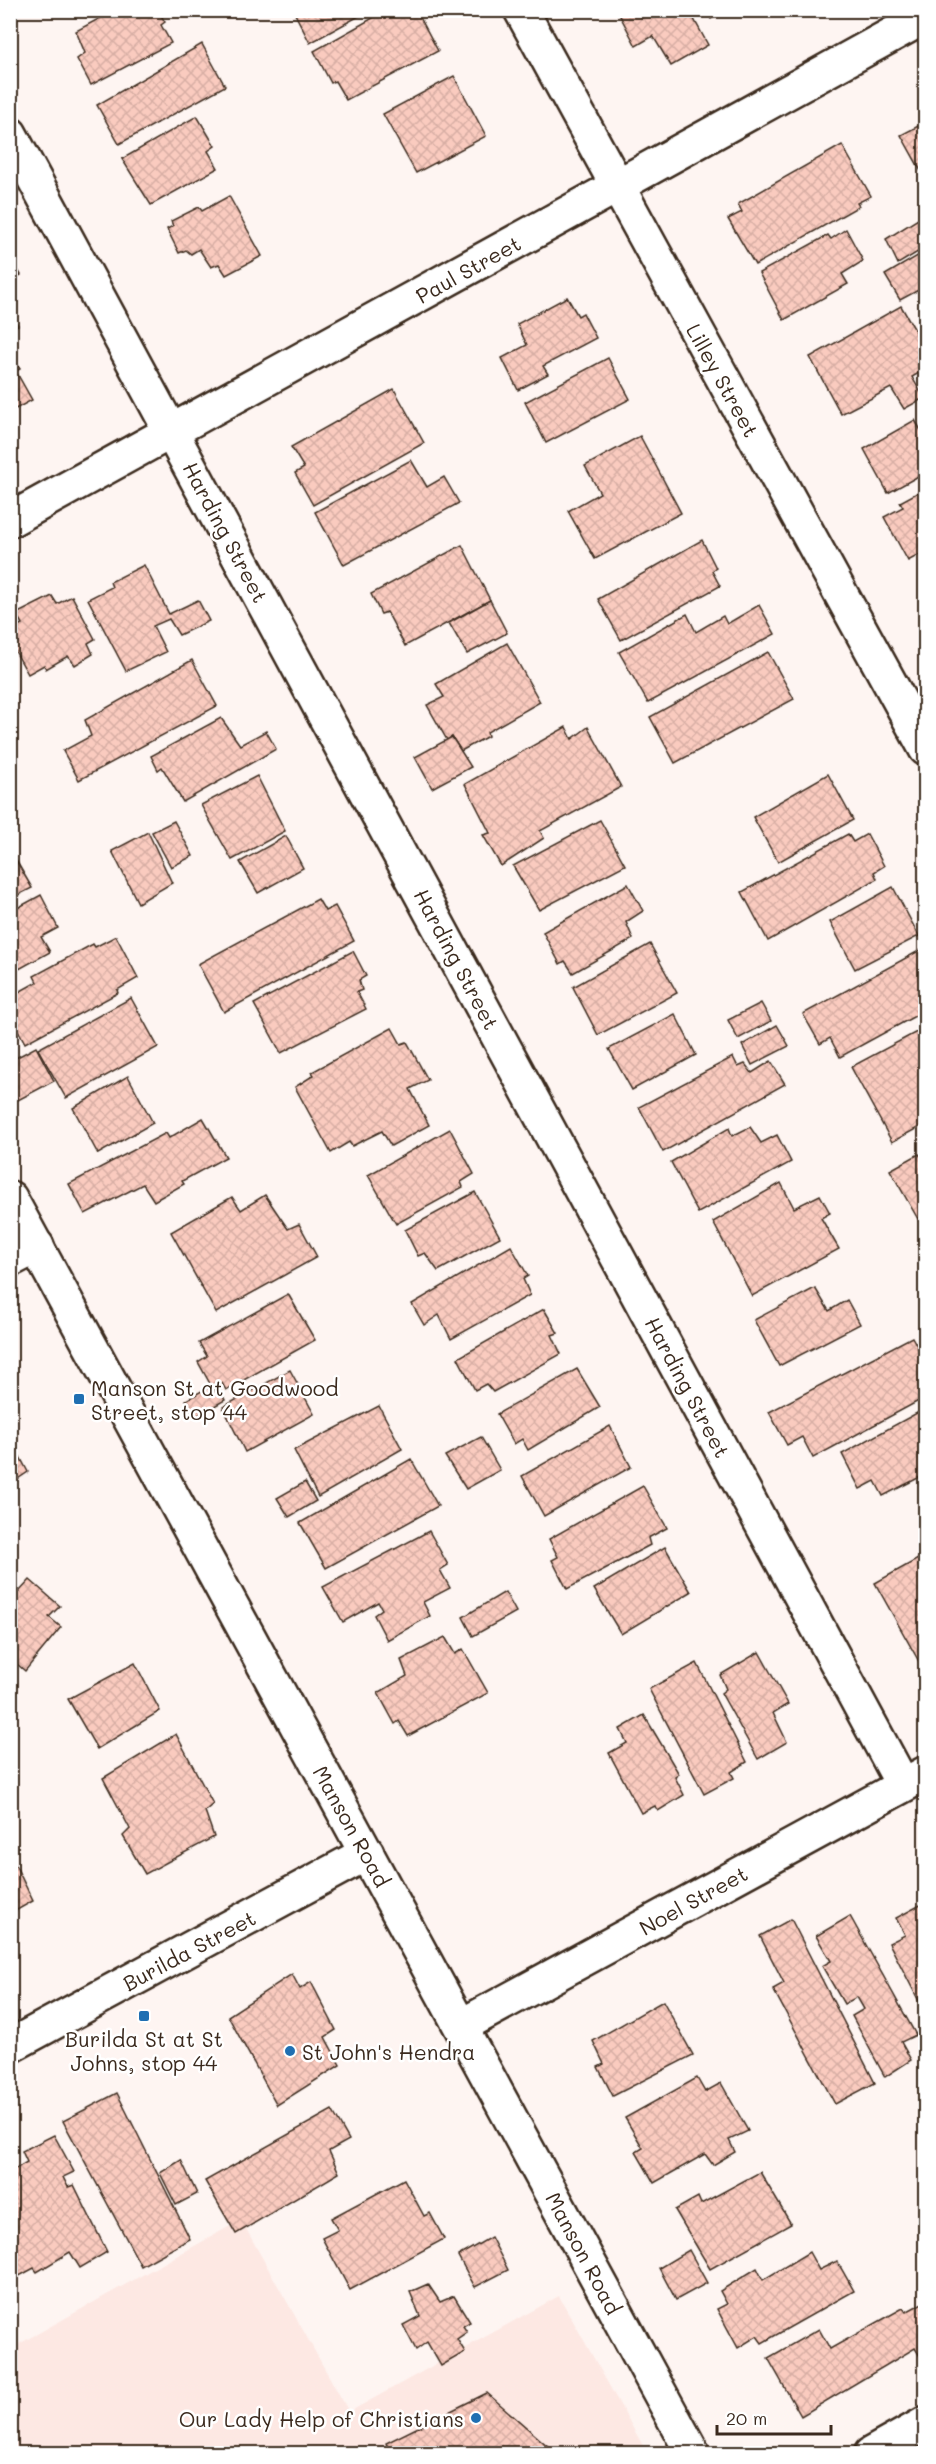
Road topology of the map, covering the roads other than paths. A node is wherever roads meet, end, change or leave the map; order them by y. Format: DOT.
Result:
graph roads {
  1 [pos="521,10"];
  2 [pos="926,16"];
  3 [pos="10,134"];
  4 [pos="618,187"];
  5 [pos="173,432"];
  6 [pos="10,520"];
  7 [pos="926,749"];
  8 [pos="10,1198"];
  9 [pos="24,1253"];
  10 [pos="914,1779"];
  11 [pos="367,1853"];
  12 [pos="461,2026"];
  13 [pos="10,2046"];
  14 [pos="926,2423"];
  15 [pos="693,2454"];
  16 [pos="871,2454"];
  1 -- 4 [label="street, Lilley Street"];
  2 -- 4 [label="street, Paul Street"];
  3 -- 5 [label="street, Harding Street"];
  4 -- 5 [label="street, Paul Street"];
  4 -- 7 [label="street, Lilley Street"];
  5 -- 6 [label="street, Paul Street"];
  5 -- 10 [label="street, Harding Street"];
  8 -- 9 [label="street, Manson Road"];
  9 -- 11 [label="street, Manson Road"];
  10 -- 12 [label="street, Noel Street"];
  11 -- 12 [label="street, Manson Road"];
  11 -- 13 [label="street, Burilda Street"];
  12 -- 15 [label="street, Manson Road"];
  14 -- 16 [label="street"];
}
